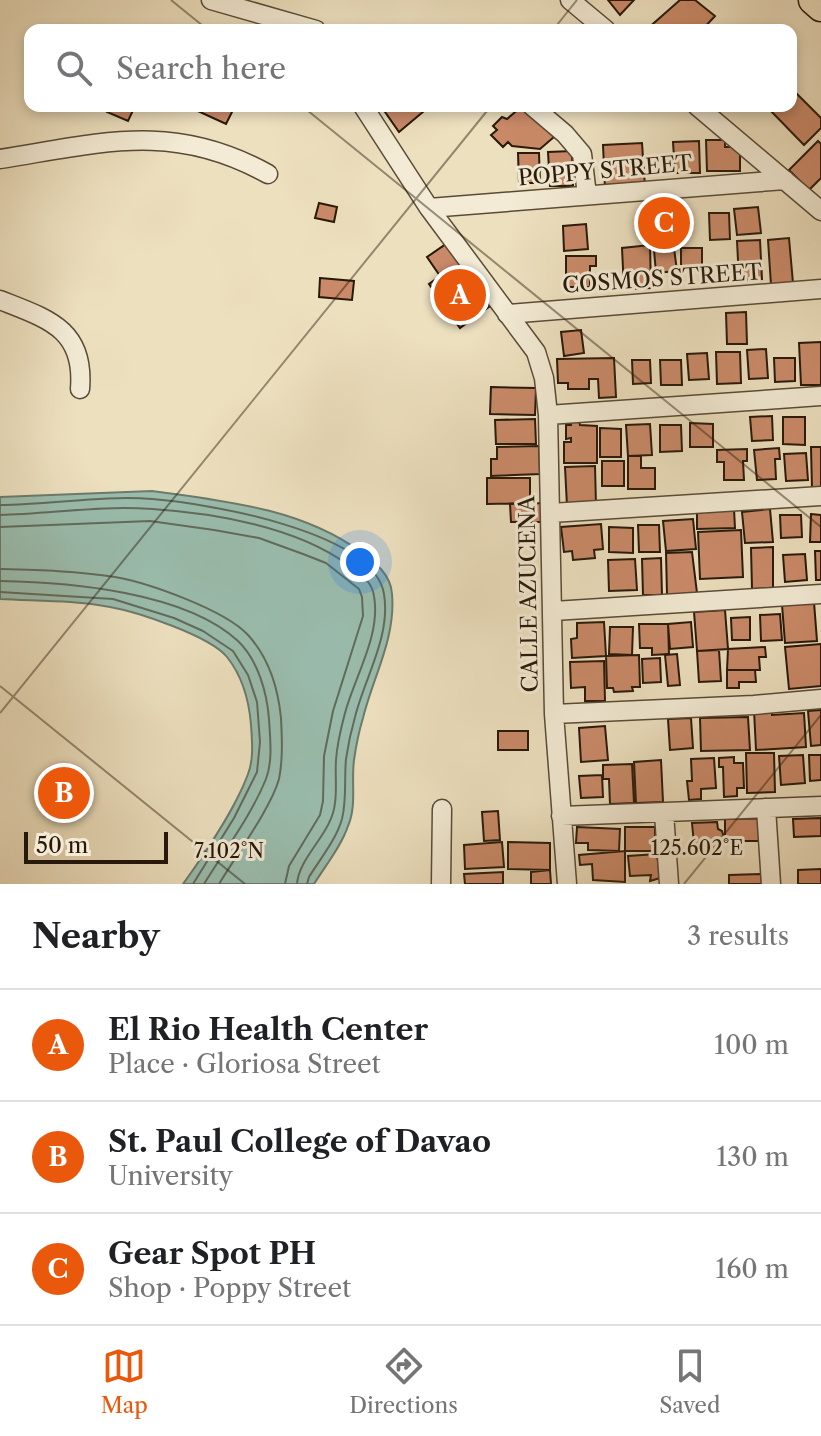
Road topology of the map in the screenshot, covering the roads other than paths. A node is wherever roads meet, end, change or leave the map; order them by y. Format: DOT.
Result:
graph roads {
  1 [pos="211,0"];
  2 [pos="570,0"];
  3 [pos="813,0"];
  4 [pos="821,7"];
  5 [pos="295,24"];
  6 [pos="599,24"];
  7 [pos="367,112"];
  8 [pos="539,112"];
  9 [pos="704,112"];
  10 [pos="0,159"];
  11 [pos="268,174"];
  12 [pos="785,180"];
  13 [pos="587,195"];
  14 [pos="429,208"];
  15 [pos="821,211"];
  16 [pos="821,289"];
  17 [pos="0,300"];
  18 [pos="507,314"];
  19 [pos="80,389"];
  20 [pos="821,396"];
  21 [pos="548,415"];
  22 [pos="821,496"];
  23 [pos="551,513"];
  24 [pos="821,594"];
  25 [pos="554,611"];
  26 [pos="821,699"];
  27 [pos="554,714"];
  28 [pos="821,806"];
  29 [pos="766,808"];
  30 [pos="442,809"];
  31 [pos="664,813"];
  32 [pos="561,816"];
  33 [pos="441,884"];
  34 [pos="567,884"];
  35 [pos="669,884"];
  36 [pos="771,884"];
  1 -- 5 [label="street"];
  2 -- 6 [label="street"];
  3 -- 4 [label="highway"];
  7 -- 14 [label="street, CALLE AZUCENA"];
  8 -- 13 [label="street"];
  9 -- 12 [label="street"];
  10 -- 11 [label="street"];
  12 -- 13 [label="street, POPPY STREET"];
  12 -- 15 [label="street"];
  13 -- 14 [label="street, POPPY STREET"];
  14 -- 18 [label="street, CALLE AZUCENA"];
  16 -- 18 [label="street, COSMOS STREET"];
  17 -- 19 [label="street"];
  18 -- 21 [label="street, CALLE AZUCENA"];
  20 -- 21 [label="street"];
  21 -- 23 [label="street, CALLE AZUCENA"];
  22 -- 23 [label="street"];
  23 -- 25 [label="street, CALLE AZUCENA"];
  24 -- 25 [label="street"];
  25 -- 27 [label="street, CALLE AZUCENA"];
  26 -- 27 [label="street"];
  27 -- 32 [label="street, CALLE AZUCENA"];
  28 -- 29 [label="street"];
  29 -- 31 [label="street"];
  29 -- 36 [label="street"];
  30 -- 33 [label="street"];
  31 -- 32 [label="street"];
  31 -- 35 [label="street"];
  32 -- 34 [label="street, CALLE AZUCENA"];
}
